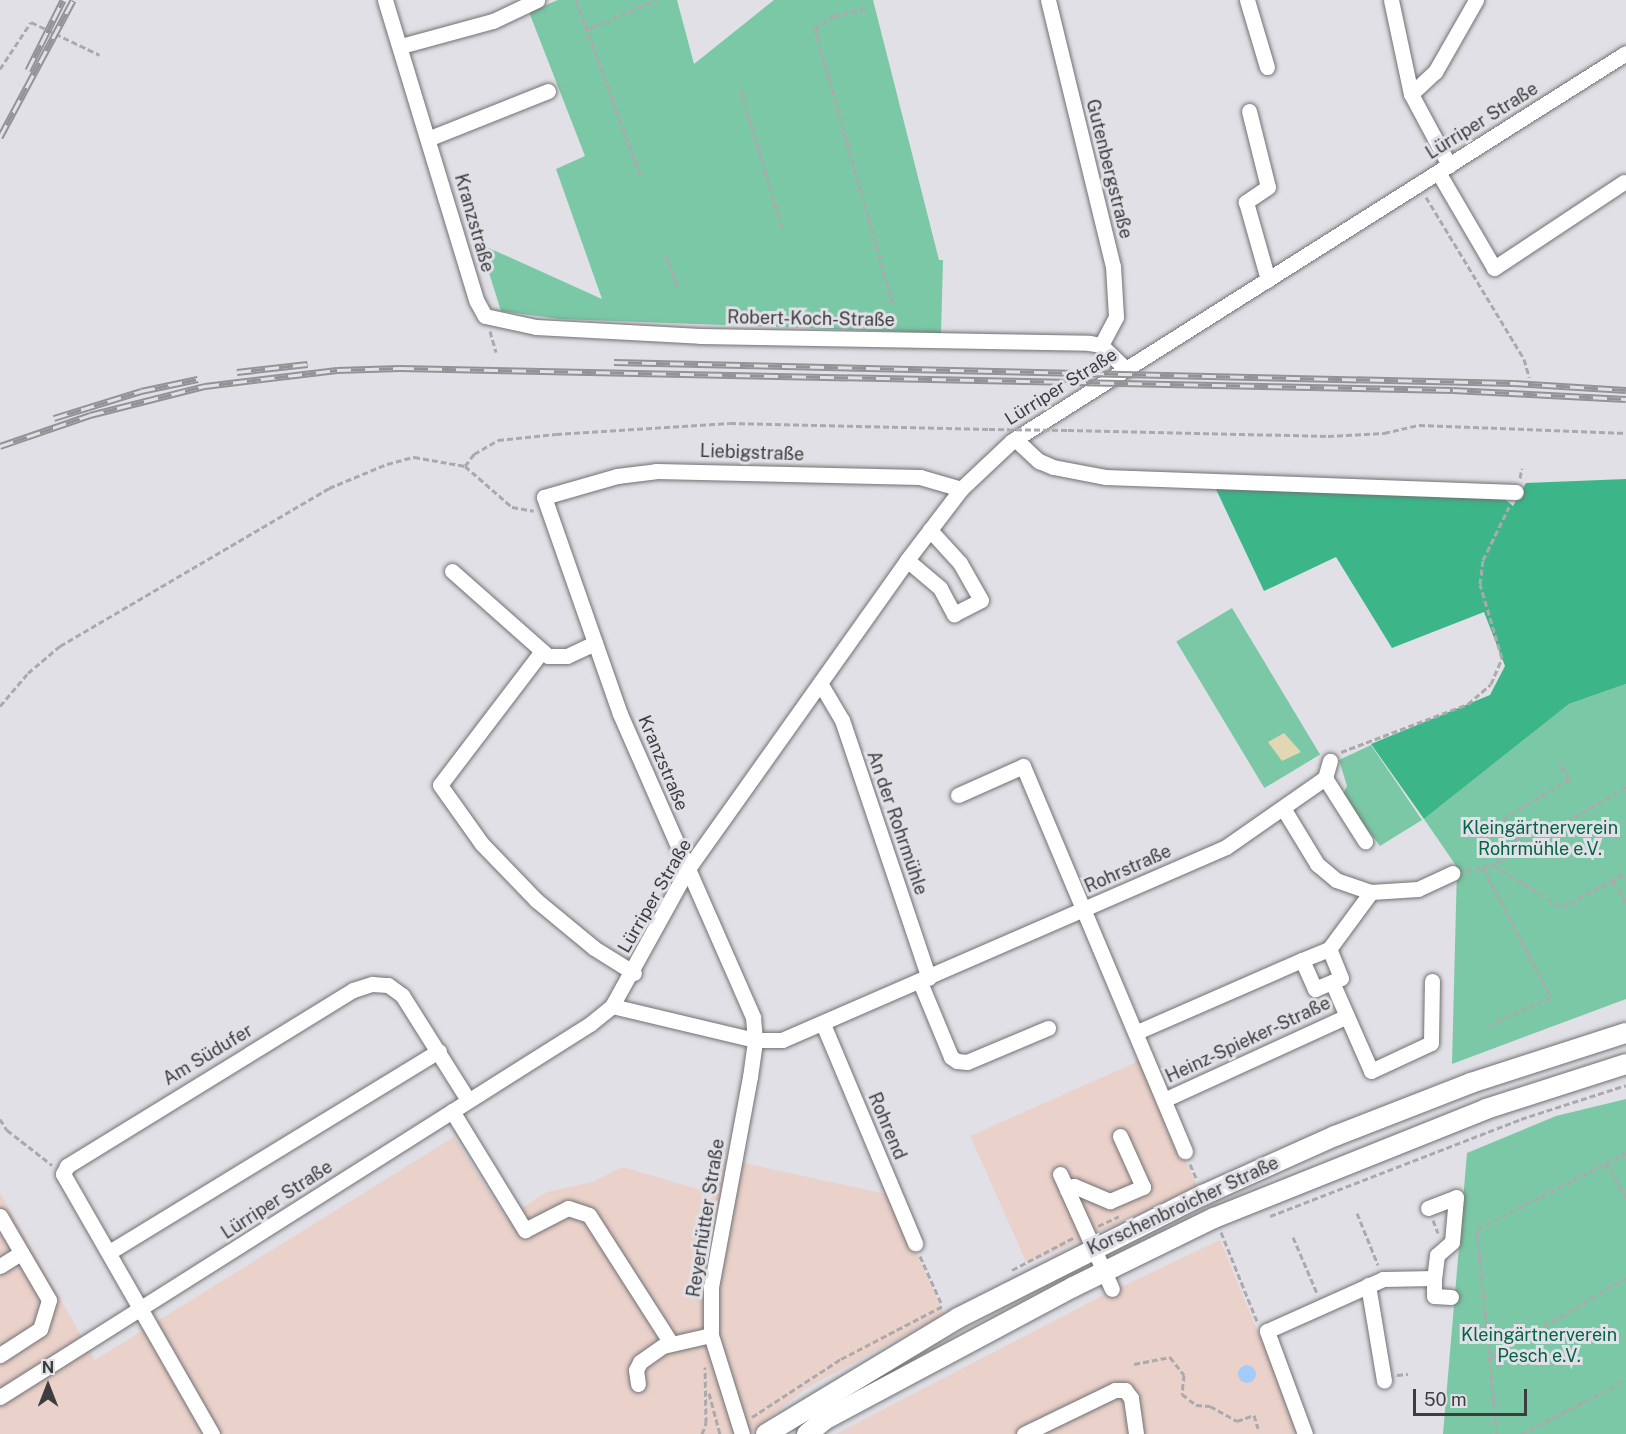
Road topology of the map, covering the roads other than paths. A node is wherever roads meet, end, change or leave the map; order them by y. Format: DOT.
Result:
graph roads {
  1 [pos="385,0"];
  2 [pos="537,0"];
  3 [pos="1047,0"];
  4 [pos="1247,0"];
  5 [pos="1391,0"];
  6 [pos="1476,0"];
  7 [pos="401,46"];
  8 [pos="1626,53"];
  9 [pos="1267,67"];
  10 [pos="548,91"];
  11 [pos="1411,94"];
  12 [pos="1249,111"];
  13 [pos="430,138"];
  14 [pos="1443,169"];
  15 [pos="1624,182"];
  16 [pos="1268,280"];
  17 [pos="486,316"];
  18 [pos="1101,345"];
  19 [pos="1126,369"];
  20 [pos="1015,439"];
  21 [pos="961,489"];
  22 [pos="1516,492"];
  23 [pos="546,503"];
  24 [pos="930,530"];
  25 [pos="907,560"];
  26 [pos="452,571"];
  27 [pos="595,643"];
  28 [pos="542,651"];
  29 [pos="820,683"];
  30 [pos="1330,761"];
  31 [pos="1325,778"];
  32 [pos="958,795"];
  33 [pos="1283,808"];
  34 [pos="1365,841"];
  35 [pos="687,870"];
  36 [pos="1452,873"];
  37 [pos="1371,892"];
  38 [pos="1086,909"];
  39 [pos="1329,949"];
  40 [pos="1302,960"];
  41 [pos="634,973"];
  42 [pos="924,980"];
  43 [pos="1432,981"];
  44 [pos="1332,982"];
  45 [pos="612,1006"];
  46 [pos="1347,1016"];
  47 [pos="823,1024"];
  48 [pos="1048,1028"];
  49 [pos="1137,1032"];
  50 [pos="1626,1033"];
  51 [pos="755,1040"];
  52 [pos="439,1051"];
  53 [pos="1626,1064"];
  54 [pos="1166,1099"];
  55 [pos="468,1100"];
  56 [pos="452,1111"];
  57 [pos="1120,1136"];
  58 [pos="1185,1151"];
  59 [pos="1060,1174"];
  60 [pos="1067,1190"];
  61 [pos="1428,1208"];
  62 [pos="0,1216"];
  63 [pos="915,1244"];
  64 [pos="1092,1248"];
  65 [pos="111,1251"];
  66 [pos="21,1253"];
  67 [pos="0,1266"];
  68 [pos="1434,1278"];
  69 [pos="1108,1280"];
  70 [pos="1368,1286"];
  71 [pos="1451,1297"];
  72 [pos="142,1309"];
  73 [pos="711,1335"];
  74 [pos="671,1343"];
  75 [pos="0,1355"];
  76 [pos="1383,1381"];
  77 [pos="638,1384"];
  78 [pos="1,1391"];
  79 [pos="212,1434"];
  80 [pos="742,1434"];
  81 [pos="766,1434"];
  82 [pos="807,1434"];
  83 [pos="1024,1434"];
  84 [pos="1136,1434"];
  85 [pos="1305,1434"];
  1 -- 7 [label="street, Kranzstraße"];
  2 -- 7 [label="street"];
  3 -- 18 [label="street, Gutenbergstraße"];
  4 -- 9 [label="street"];
  5 -- 11 [label="street"];
  6 -- 11 [label="street"];
  7 -- 13 [label="street, Kranzstraße"];
  8 -- 14 [label="street, Lürriper Straße"];
  10 -- 13 [label="street"];
  11 -- 14 [label="street"];
  12 -- 16 [label="street"];
  13 -- 17 [label="street, Kranzstraße"];
  14 -- 15 [label="street"];
  14 -- 16 [label="street, Lürriper Straße"];
  16 -- 19 [label="street, Lürriper Straße"];
  17 -- 18 [label="street, Robert-Koch-Straße"];
  18 -- 19 [label="street"];
  19 -- 20 [label="street, Lürriper Straße"];
  20 -- 21 [label="street, Lürriper Straße"];
  20 -- 22 [label="street"];
  21 -- 23 [label="street, Liebigstraße"];
  21 -- 24 [label="street, Lürriper Straße"];
  23 -- 27 [label="street, Kranzstraße"];
  24 -- 25 [label="street, Lürriper Straße"];
  24 -- 25 [label="street"];
  25 -- 29 [label="street, Lürriper Straße"];
  26 -- 28 [label="street"];
  27 -- 28 [label="street"];
  27 -- 35 [label="street, Kranzstraße"];
  28 -- 41 [label="street"];
  29 -- 35 [label="street, Lürriper Straße"];
  29 -- 42 [label="street, An der Rohrmühle"];
  30 -- 31 [label="street"];
  31 -- 33 [label="street, Rohrstraße"];
  31 -- 34 [label="street"];
  32 -- 38 [label="street, Heinz-Spieker-Straße"];
  33 -- 37 [label="street"];
  33 -- 38 [label="street, Rohrstraße"];
  35 -- 41 [label="street, Lürriper Straße"];
  35 -- 51 [label="street, Kranzstraße"];
  36 -- 37 [label="street"];
  37 -- 39 [label="street"];
  38 -- 42 [label="street, Rohrstraße"];
  38 -- 49 [label="street, Heinz-Spieker-Straße"];
  39 -- 40 [label="street"];
  39 -- 44 [label="street, Heinz-Spieker-Straße"];
  40 -- 44 [label="street, Heinz-Spieker-Straße"];
  40 -- 49 [label="street"];
  41 -- 45 [label="street, Lürriper Straße"];
  42 -- 47 [label="street, Rohrstraße"];
  42 -- 48 [label="street"];
  43 -- 46 [label="street"];
  44 -- 46 [label="street, Heinz-Spieker-Straße"];
  45 -- 51 [label="street, Rohrstraße"];
  45 -- 55 [label="street, Lürriper Straße"];
  46 -- 54 [label="street, Heinz-Spieker-Straße"];
  47 -- 51 [label="street, Rohrstraße"];
  47 -- 63 [label="street, Rohrend"];
  49 -- 54 [label="street, Heinz-Spieker-Straße"];
  50 -- 64 [label="main road, Korschenbroicher Straße"];
  51 -- 73 [label="street, Reyerhütter Straße"];
  52 -- 55 [label="street, Am Südufer"];
  52 -- 65 [label="street"];
  52 -- 65 [label="street, Am Südufer"];
  53 -- 69 [label="main road, Korschenbroicher Straße"];
  54 -- 58 [label="street"];
  55 -- 56 [label="street, Lürriper Straße"];
  56 -- 72 [label="street, Lürriper Straße"];
  56 -- 74 [label="street"];
  57 -- 60 [label="street"];
  59 -- 60 [label="street"];
  60 -- 64 [label="street"];
  61 -- 68 [label="street"];
  62 -- 66 [label="street"];
  64 -- 69 [label="street"];
  64 -- 81 [label="main road, Korschenbroicher Straße"];
  65 -- 72 [label="street"];
  66 -- 67 [label="street"];
  66 -- 75 [label="street"];
  68 -- 70 [label="street"];
  68 -- 71 [label="street"];
  69 -- 82 [label="main road, Korschenbroicher Straße"];
  70 -- 76 [label="street"];
  70 -- 85 [label="street"];
  72 -- 78 [label="street, Lürriper Straße"];
  72 -- 79 [label="street"];
  73 -- 74 [label="street"];
  73 -- 80 [label="street, Reyerhütter Straße"];
  74 -- 77 [label="street"];
  83 -- 84 [label="street"];
}
